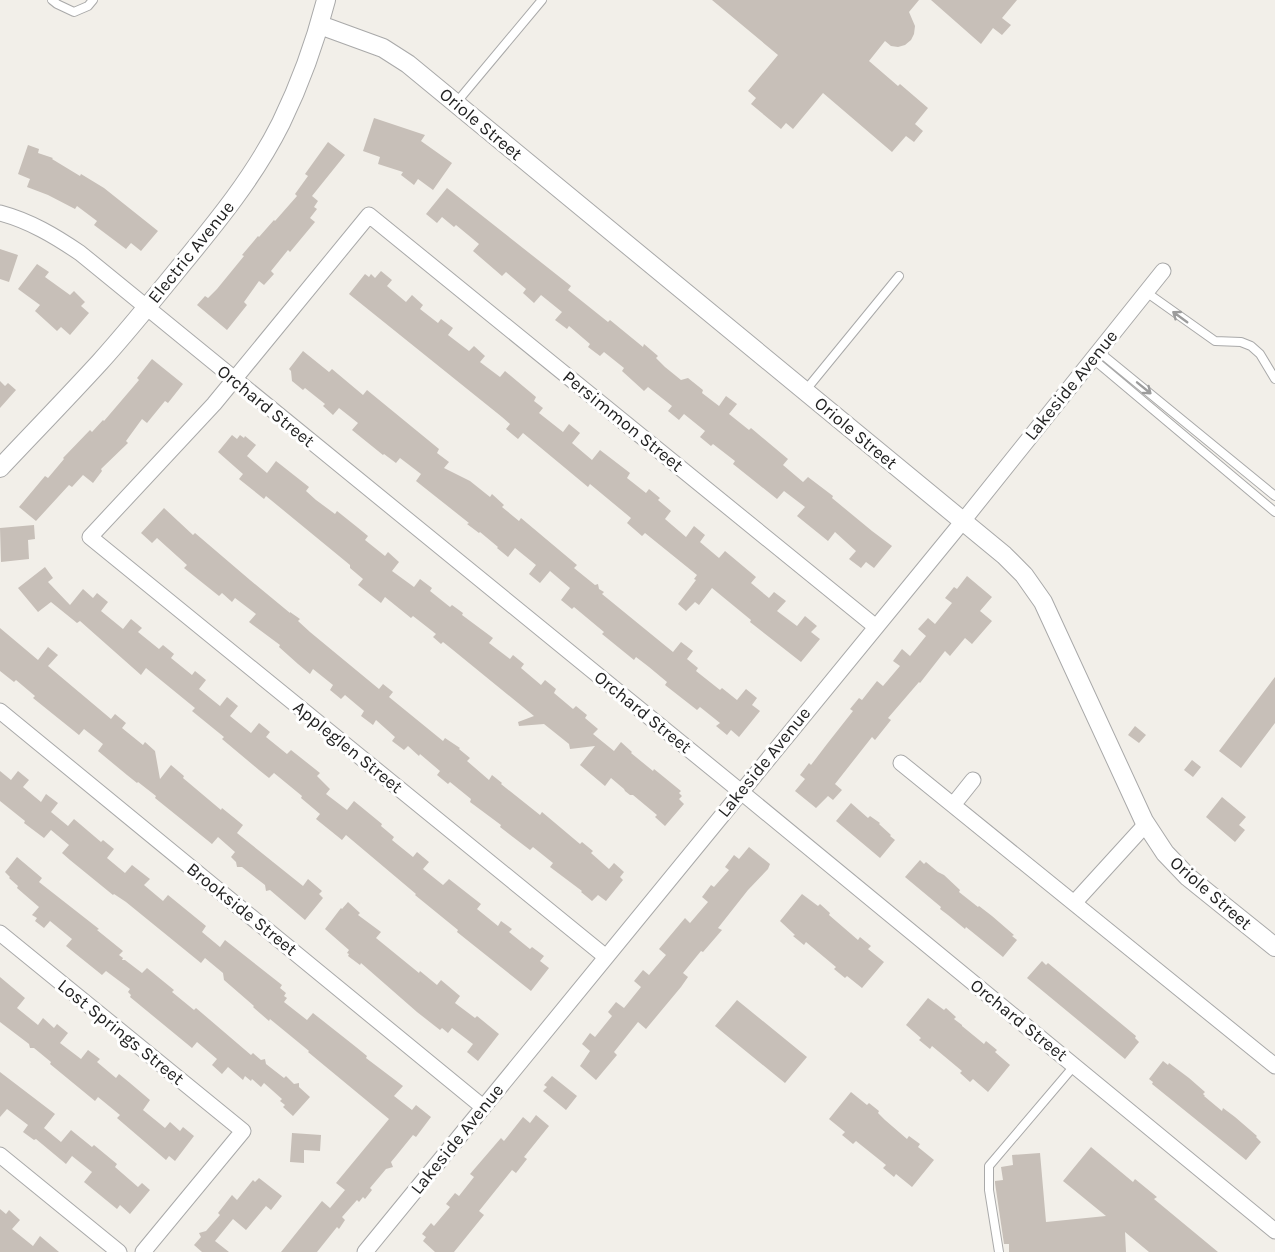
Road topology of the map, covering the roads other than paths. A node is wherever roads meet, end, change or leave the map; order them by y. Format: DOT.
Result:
graph roads {
  1 [pos="52,0"];
  2 [pos="93,0"];
  3 [pos="326,0"];
  4 [pos="542,0"];
  5 [pos="320,25"];
  6 [pos="456,103"];
  7 [pos="0,213"];
  8 [pos="1162,271"];
  9 [pos="899,276"];
  10 [pos="1146,292"];
  11 [pos="147,308"];
  12 [pos="1095,355"];
  13 [pos="234,379"];
  14 [pos="1275,379"];
  15 [pos="805,391"];
  16 [pos="1,466"];
  17 [pos="1275,496"];
  18 [pos="1275,512"];
  19 [pos="963,521"];
  20 [pos="876,627"];
  21 [pos="0,711"];
  22 [pos="901,763"];
  23 [pos="973,780"];
  24 [pos="741,791"];
  25 [pos="953,805"];
  26 [pos="1146,824"];
  27 [pos="1074,903"];
  28 [pos="0,933"];
  29 [pos="1275,947"];
  30 [pos="606,957"];
  31 [pos="1074,1066"];
  32 [pos="1275,1066"];
  33 [pos="483,1107"];
  34 [pos="0,1155"];
  35 [pos="1275,1231"];
  36 [pos="119,1252"];
  37 [pos="143,1252"];
  38 [pos="364,1252"];
  39 [pos="999,1252"];
  1 -- 2 [label="lane"];
  3 -- 5 [label="street, Electric Avenue"];
  4 -- 6 [label="lane"];
  5 -- 6 [label="street, Oriole Street"];
  5 -- 11 [label="street, Electric Avenue"];
  6 -- 15 [label="street, Oriole Street"];
  7 -- 11 [label="street, Orchard Street"];
  8 -- 10 [label="street, Lakeside Avenue"];
  9 -- 15 [label="lane"];
  10 -- 12 [label="street, Lakeside Avenue"];
  14 -- 10 [label="lane, one-way"];
  11 -- 13 [label="street, Orchard Street"];
  11 -- 16 [label="street, Electric Avenue"];
  12 -- 17 [label="lane, one-way"];
  12 -- 18 [label="lane"];
  12 -- 19 [label="street, Lakeside Avenue"];
  13 -- 20 [label="street, Persimmon Street"];
  13 -- 24 [label="street, Orchard Street"];
  13 -- 30 [label="street, Appleglen Street"];
  15 -- 19 [label="street, Oriole Street"];
  19 -- 20 [label="street, Lakeside Avenue"];
  19 -- 26 [label="street, Oriole Street"];
  20 -- 24 [label="street, Lakeside Avenue"];
  21 -- 33 [label="street, Brookside Street"];
  22 -- 25 [label="street"];
  23 -- 25 [label="street"];
  24 -- 30 [label="street, Lakeside Avenue"];
  24 -- 31 [label="street, Orchard Street"];
  25 -- 27 [label="street"];
  26 -- 27 [label="street"];
  26 -- 29 [label="street, Oriole Street"];
  27 -- 32 [label="street"];
  28 -- 37 [label="street, Lost Springs Street"];
  30 -- 33 [label="street, Lakeside Avenue"];
  31 -- 35 [label="street, Orchard Street"];
  31 -- 39 [label="lane"];
  33 -- 38 [label="street, Lakeside Avenue"];
  34 -- 36 [label="street"];
}
